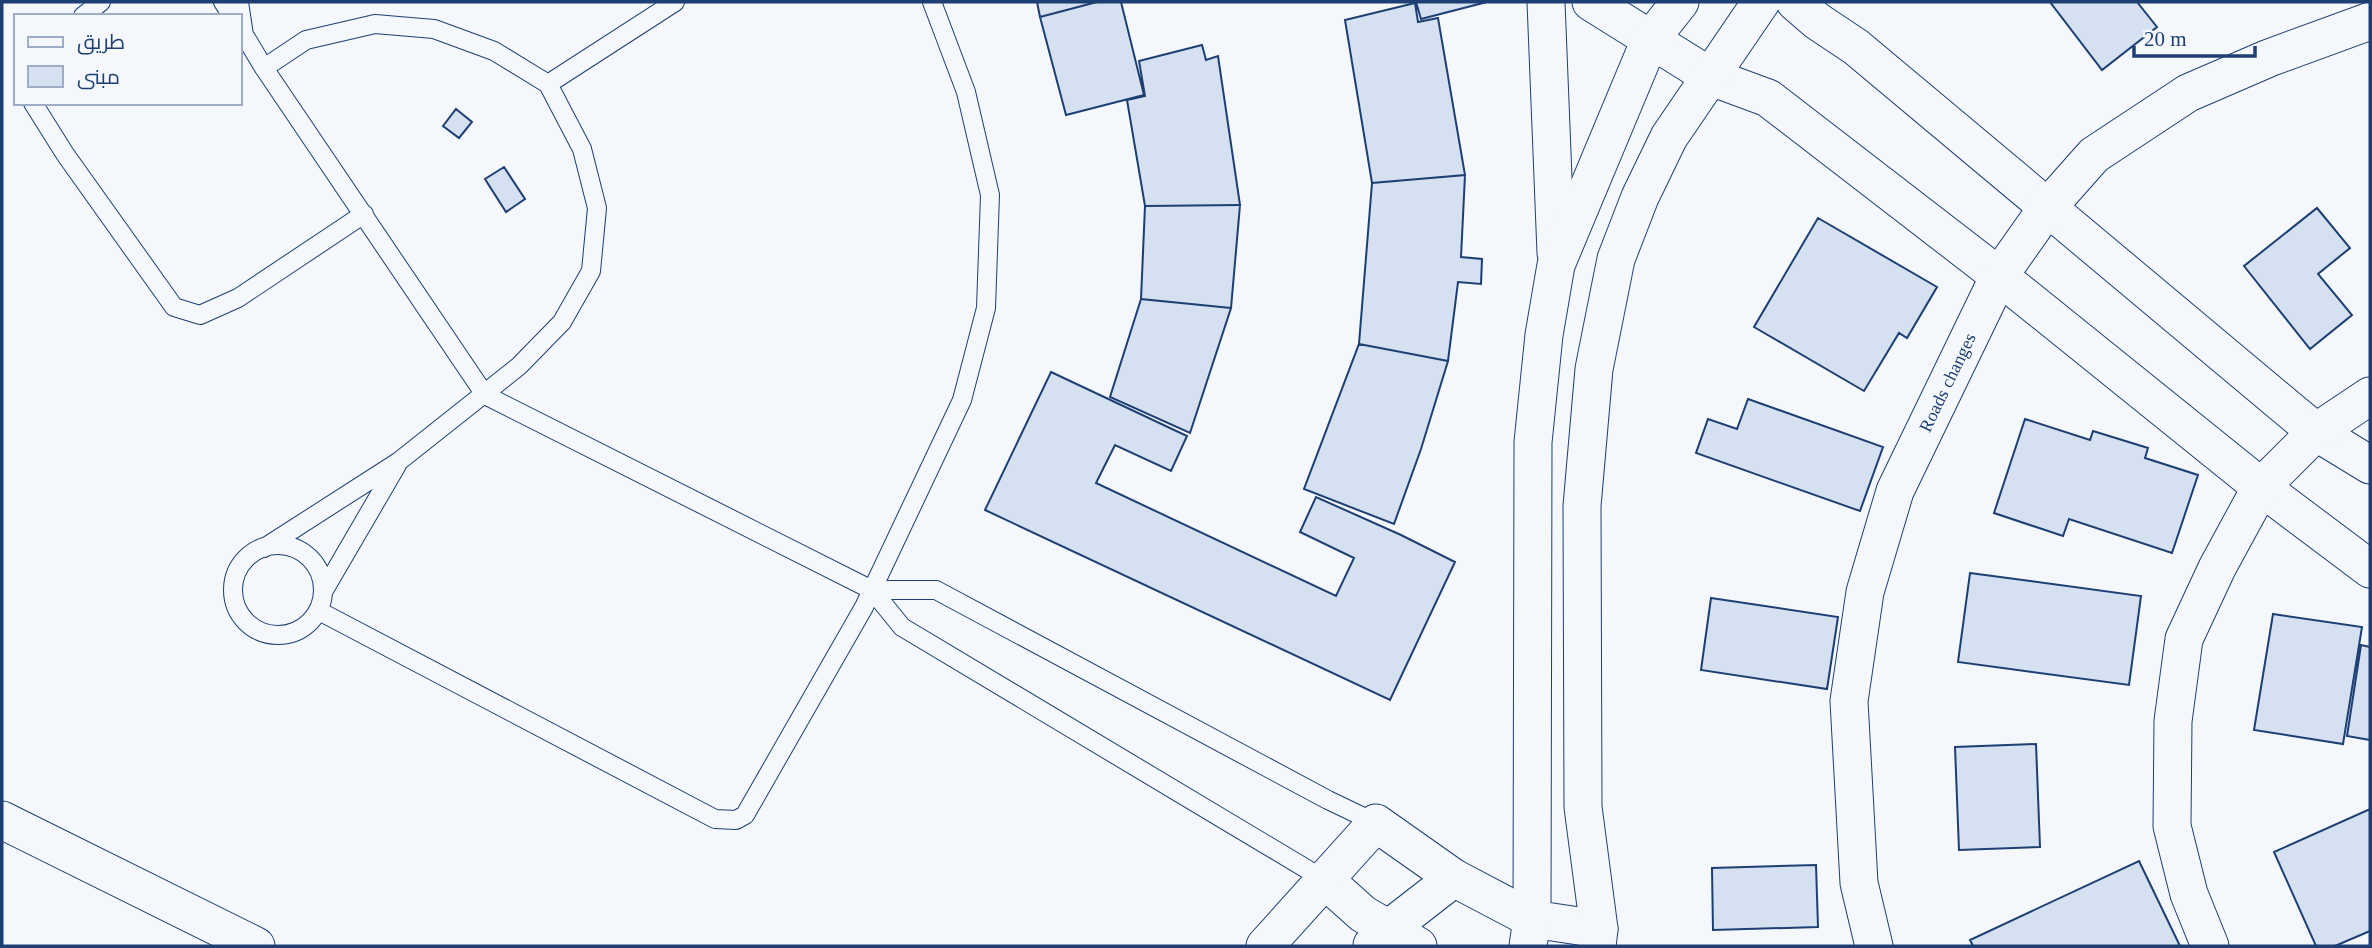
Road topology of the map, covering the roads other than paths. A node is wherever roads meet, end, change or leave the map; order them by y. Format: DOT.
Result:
graph roads {
  1 [pos="101,2"];
  2 [pos="675,2"];
  3 [pos="932,2"];
  4 [pos="1546,2"];
  5 [pos="1591,2"];
  6 [pos="1680,2"];
  7 [pos="1761,2"];
  8 [pos="1816,8"];
  9 [pos="86,14"];
  10 [pos="2370,21"];
  11 [pos="242,31"];
  12 [pos="1650,40"];
  13 [pos="264,68"];
  14 [pos="1711,77"];
  15 [pos="548,84"];
  16 [pos="34,105"];
  17 [pos="2048,208"];
  18 [pos="364,214"];
  19 [pos="1556,265"];
  20 [pos="1999,276"];
  21 [pos="485,395"];
  22 [pos="2370,396"];
  23 [pos="2316,432"];
  24 [pos="398,462"];
  25 [pos="2370,465"];
  26 [pos="2260,487"];
  27 [pos="264,548"];
  28 [pos="2370,569"];
  29 [pos="872,590"];
  30 [pos="323,592"];
  31 [pos="319,611"];
  32 [pos="2,820"];
  33 [pos="1376,823"];
  34 [pos="1454,878"];
  35 [pos="1325,880"];
  36 [pos="1530,932"];
  37 [pos="1598,938"];
  38 [pos="1392,941"];
  39 [pos="256,946"];
  40 [pos="1265,946"];
  41 [pos="1874,946"];
  42 [pos="2210,946"];
  1 -- 9 [label="lane"];
  2 -- 15 [label="lane"];
  3 -- 29 [label="lane"];
  4 -- 19 [label="street"];
  5 -- 12 [label="street"];
  6 -- 12 [label="street"];
  7 -- 14 [label="street"];
  8 -- 17 [label="street"];
  10 -- 17 [label="street, Roads changes"];
  11 -- 13 [label="lane"];
  12 -- 14 [label="street"];
  12 -- 19 [label="street"];
  13 -- 15 [label="lane"];
  13 -- 18 [label="lane"];
  14 -- 20 [label="street"];
  14 -- 37 [label="street"];
  15 -- 21 [label="lane"];
  16 -- 18 [label="lane"];
  17 -- 20 [label="street, Roads changes"];
  17 -- 23 [label="street"];
  18 -- 21 [label="lane"];
  19 -- 36 [label="street"];
  20 -- 26 [label="street"];
  20 -- 41 [label="street, Roads changes"];
  21 -- 24 [label="lane"];
  21 -- 29 [label="lane"];
  22 -- 23 [label="street"];
  23 -- 25 [label="street"];
  23 -- 26 [label="street"];
  24 -- 27 [label="lane"];
  24 -- 30 [label="lane"];
  26 -- 28 [label="street"];
  26 -- 42 [label="street"];
  27 -- 30 [label="lane"];
  27 -- 31 [label="lane"];
  29 -- 31 [label="lane"];
  29 -- 33 [label="lane"];
  29 -- 35 [label="lane"];
  30 -- 31 [label="lane"];
  32 -- 39 [label="street"];
  33 -- 34 [label="street"];
  33 -- 35 [label="street"];
  34 -- 36 [label="street"];
  34 -- 38 [label="street"];
  35 -- 38 [label="street"];
  35 -- 40 [label="street"];
  36 -- 37 [label="street"];
}
